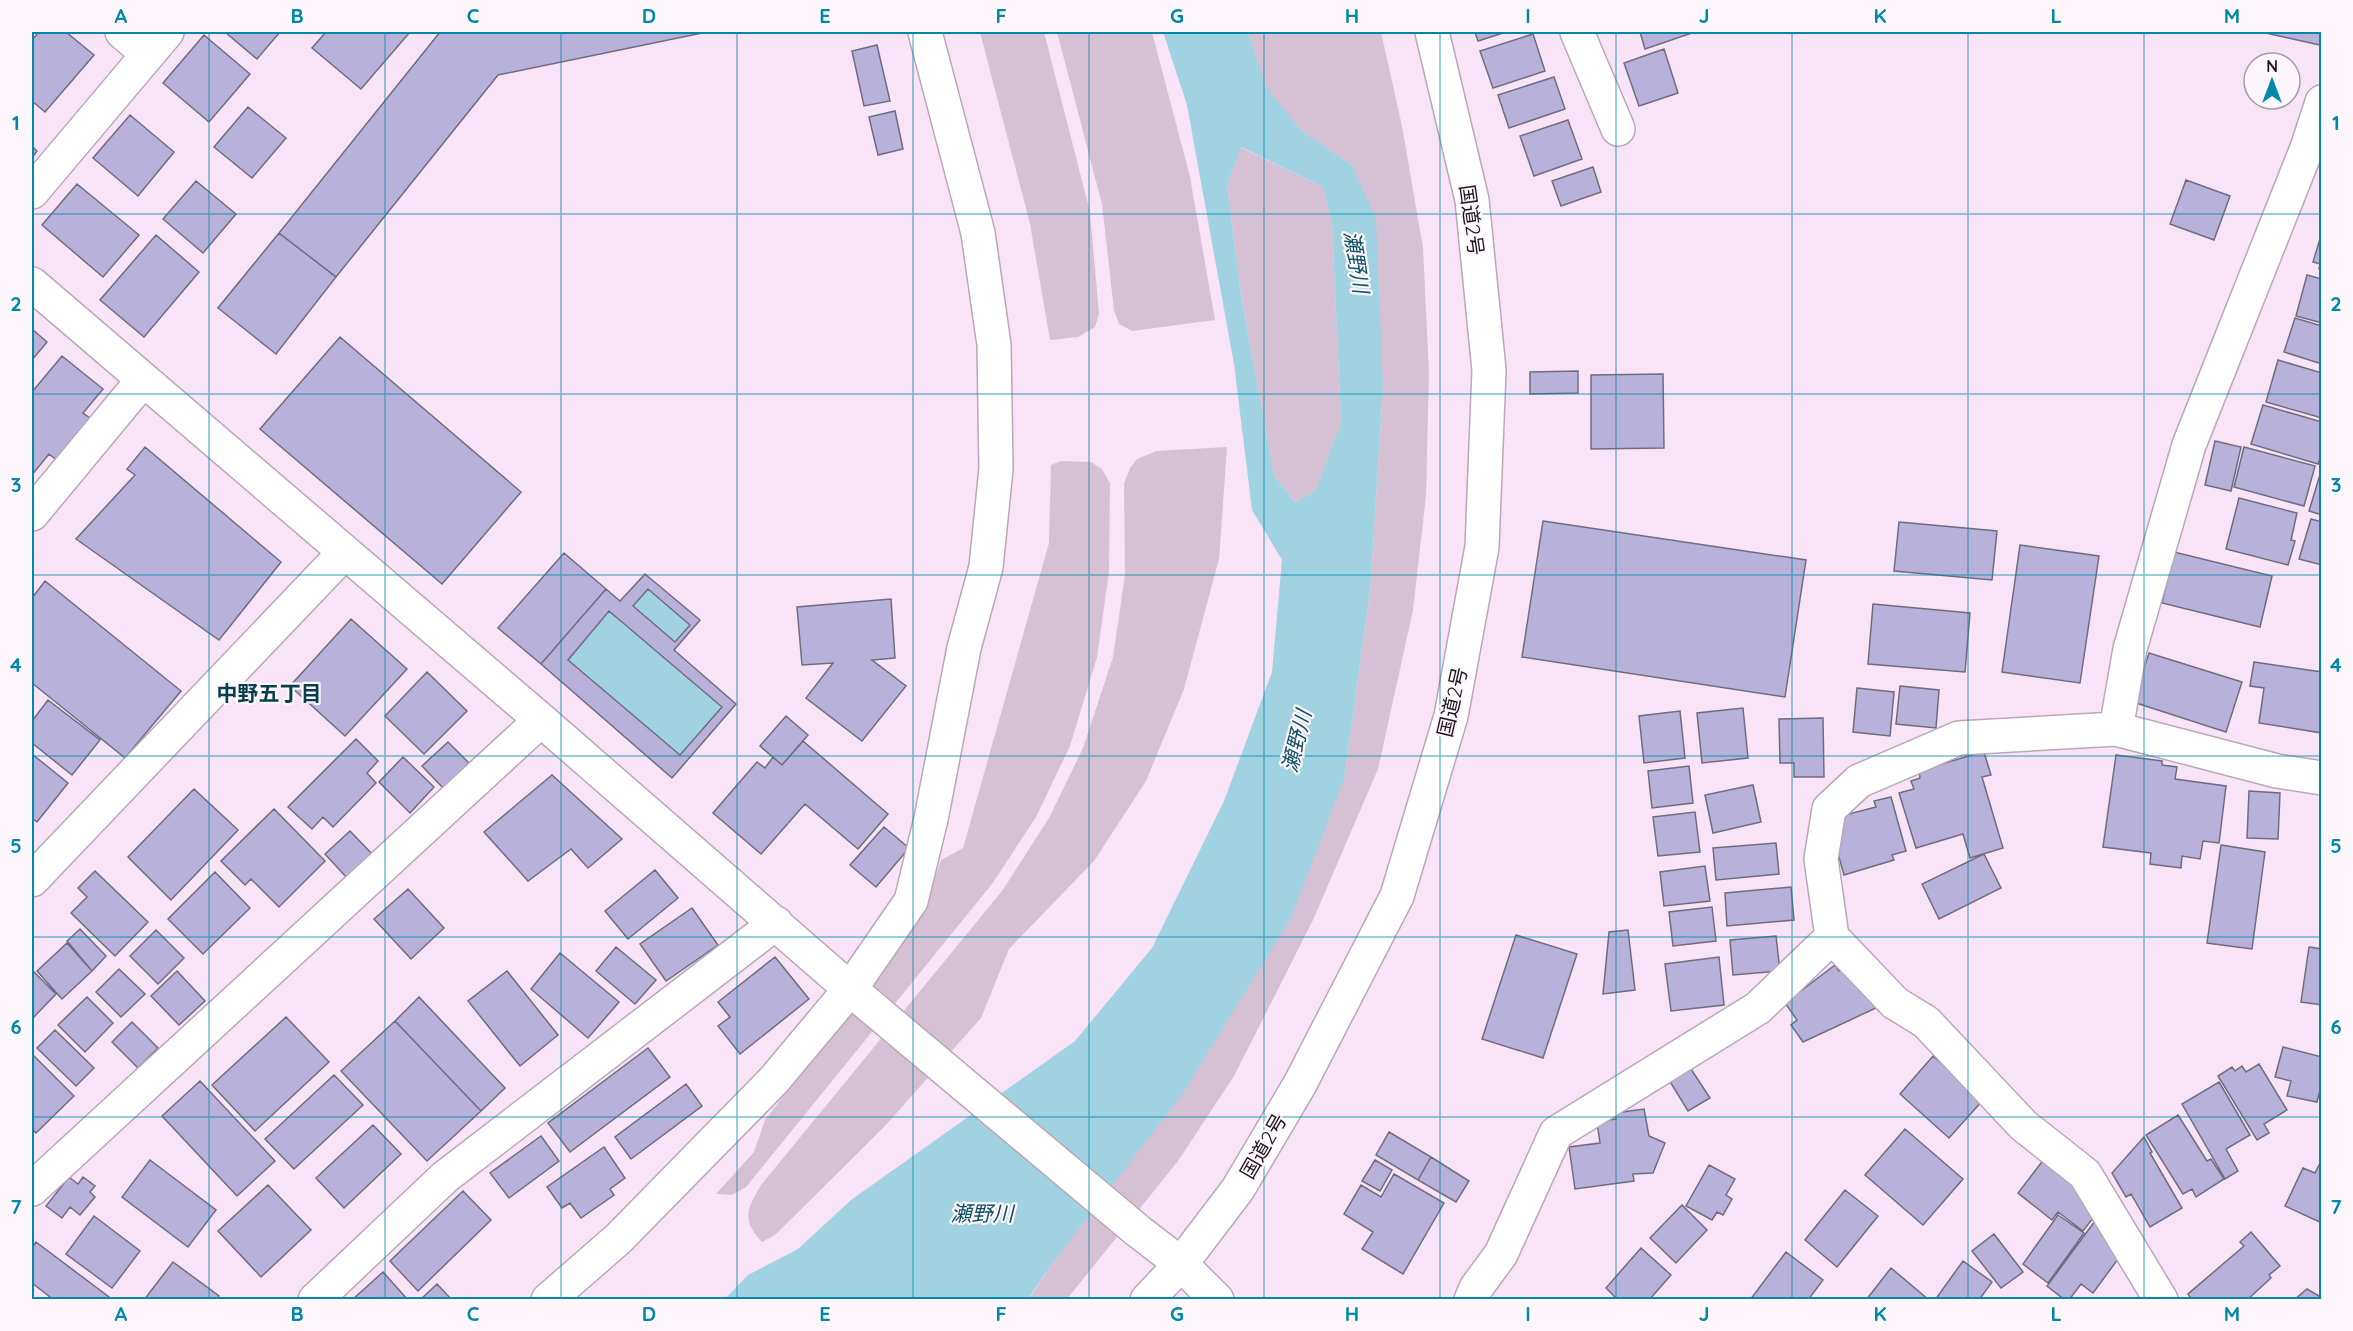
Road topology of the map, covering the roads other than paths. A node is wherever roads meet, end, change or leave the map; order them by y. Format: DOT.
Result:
graph roads {
  1 [pos="122,32"];
  2 [pos="926,32"];
  3 [pos="1432,32"];
  4 [pos="1577,32"];
  5 [pos="157,42"];
  6 [pos="2322,102"];
  7 [pos="1618,129"];
  8 [pos="2314,152"];
  9 [pos="32,192"];
  10 [pos="32,284"];
  11 [pos="142,380"];
  12 [pos="32,514"];
  13 [pos="345,552"];
  14 [pos="541,720"];
  15 [pos="2116,729"];
  16 [pos="2322,778"];
  17 [pos="32,880"];
  18 [pos="776,923"];
  19 [pos="1832,938"];
  20 [pos="854,992"];
  21 [pos="32,1189"];
  22 [pos="1181,1264"];
  23 [pos="1476,1296"];
  24 [pos="315,1299"];
  25 [pos="548,1299"];
  26 [pos="1147,1299"];
  27 [pos="1217,1299"];
  28 [pos="2162,1299"];
  1 -- 5 [label="main road"];
  2 -- 20 [label="main road"];
  3 -- 22 [label="main road, 国道2号"];
  4 -- 7 [label="main road"];
  5 -- 9 [label="main road"];
  6 -- 8 [label="main road"];
  8 -- 15 [label="main road"];
  10 -- 11 [label="main road"];
  11 -- 12 [label="main road"];
  11 -- 13 [label="main road"];
  13 -- 14 [label="main road"];
  13 -- 17 [label="main road"];
  14 -- 18 [label="main road"];
  14 -- 21 [label="main road"];
  15 -- 16 [label="main road"];
  15 -- 19 [label="main road"];
  18 -- 20 [label="main road"];
  18 -- 24 [label="main road"];
  19 -- 23 [label="main road"];
  19 -- 28 [label="main road"];
  20 -- 22 [label="main road"];
  20 -- 25 [label="main road"];
  22 -- 26 [label="main road, 国道2号"];
  22 -- 27 [label="main road"];
}
